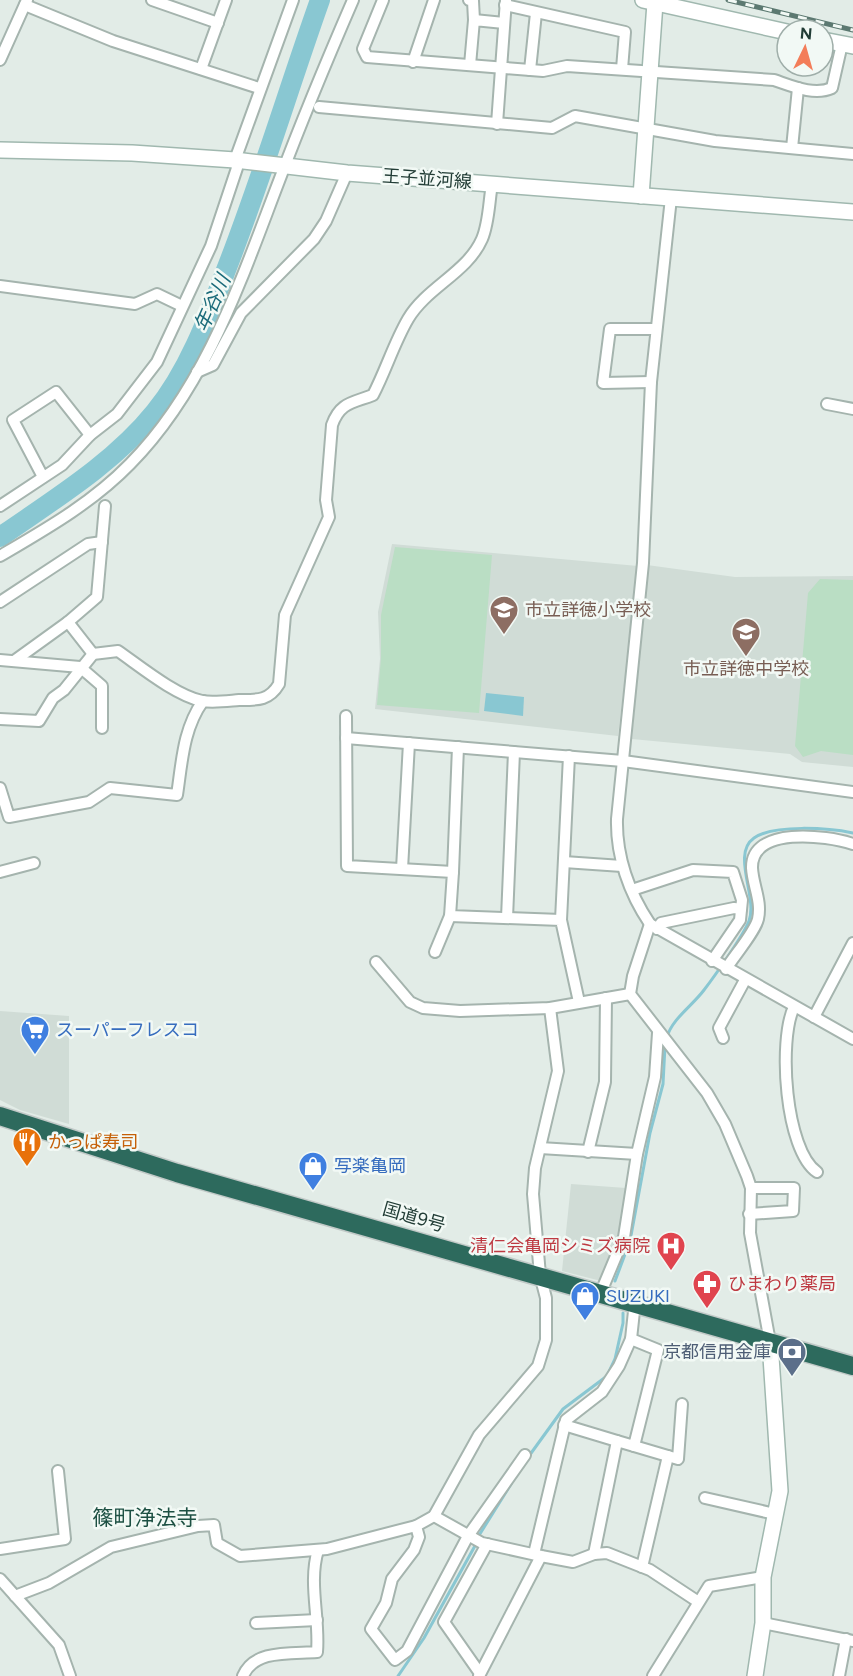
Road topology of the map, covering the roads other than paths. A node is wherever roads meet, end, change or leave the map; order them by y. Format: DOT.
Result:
graph roads {
  1 [pos="152,0"];
  2 [pos="226,0"];
  3 [pos="293,0"];
  4 [pos="353,0"];
  5 [pos="383,0"];
  6 [pos="434,0"];
  7 [pos="469,0"];
  8 [pos="649,1"];
  9 [pos="26,2"];
  10 [pos="505,3"];
  11 [pos="536,13"];
  12 [pos="474,20"];
  13 [pos="218,23"];
  14 [pos="504,23"];
  15 [pos="775,29"];
  16 [pos="848,45"];
  17 [pos="0,60"];
  18 [pos="412,62"];
  19 [pos="470,65"];
  20 [pos="501,67"];
  21 [pos="201,69"];
  22 [pos="622,69"];
  23 [pos="530,70"];
  24 [pos="650,71"];
  25 [pos="259,88"];
  26 [pos="798,88"];
  27 [pos="319,108"];
  28 [pos="497,124"];
  29 [pos="646,129"];
  30 [pos="792,148"];
  31 [pos="0,150"];
  32 [pos="853,154"];
  33 [pos="240,161"];
  34 [pos="282,166"];
  35 [pos="347,173"];
  36 [pos="492,184"];
  37 [pos="641,196"];
  38 [pos="672,198"];
  39 [pos="853,212"];
  40 [pos="0,286"];
  41 [pos="182,306"];
  42 [pos="656,329"];
  43 [pos="196,372"];
  44 [pos="651,382"];
  45 [pos="827,404"];
  46 [pos="853,410"];
  47 [pos="90,435"];
  48 [pos="43,477"];
  49 [pos="0,506"];
  50 [pos="105,506"];
  51 [pos="102,542"];
  52 [pos="0,556"];
  53 [pos="0,602"];
  54 [pos="68,622"];
  55 [pos="93,654"];
  56 [pos="0,660"];
  57 [pos="14,662"];
  58 [pos="80,667"];
  59 [pos="203,701"];
  60 [pos="346,716"];
  61 [pos="0,719"];
  62 [pos="102,728"];
  63 [pos="346,738"];
  64 [pos="409,743"];
  65 [pos="458,747"];
  66 [pos="514,752"];
  67 [pos="569,756"];
  68 [pos="623,761"];
  69 [pos="0,788"];
  70 [pos="853,792"];
  71 [pos="853,844"];
  72 [pos="564,862"];
  73 [pos="34,863"];
  74 [pos="622,866"];
  75 [pos="402,869"];
  76 [pos="0,872"];
  77 [pos="453,872"];
  78 [pos="632,890"];
  79 [pos="741,909"];
  80 [pos="450,916"];
  81 [pos="507,918"];
  82 [pos="561,920"];
  83 [pos="653,927"];
  84 [pos="853,943"];
  85 [pos="435,952"];
  86 [pos="712,961"];
  87 [pos="376,962"];
  88 [pos="726,969"];
  89 [pos="745,980"];
  90 [pos="630,994"];
  91 [pos="606,998"];
  92 [pos="579,1002"];
  93 [pos="794,1007"];
  94 [pos="550,1008"];
  95 [pos="814,1017"];
  96 [pos="658,1033"];
  97 [pos="723,1038"];
  98 [pos="853,1039"];
  99 [pos="0,1116"];
  100 [pos="540,1148"];
  101 [pos="588,1152"];
  102 [pos="637,1154"];
  103 [pos="817,1172"];
  104 [pos="751,1188"];
  105 [pos="749,1214"];
  106 [pos="540,1275"];
  107 [pos="602,1292"];
  108 [pos="635,1302"];
  109 [pos="630,1339"];
  110 [pos="770,1342"];
  111 [pos="853,1366"];
  112 [pos="682,1404"];
  113 [pos="564,1425"];
  114 [pos="617,1441"];
  115 [pos="634,1446"];
  116 [pos="525,1455"];
  117 [pos="668,1456"];
  118 [pos="58,1471"];
  119 [pos="705,1498"];
  120 [pos="775,1514"];
  121 [pos="434,1516"];
  122 [pos="416,1526"];
  123 [pos="468,1536"];
  124 [pos="487,1544"];
  125 [pos="0,1549"];
  126 [pos="318,1550"];
  127 [pos="594,1554"];
  128 [pos="538,1555"];
  129 [pos="642,1567"];
  130 [pos="763,1577"];
  131 [pos="0,1579"];
  132 [pos="15,1596"];
  133 [pos="697,1601"];
  134 [pos="317,1620"];
  135 [pos="256,1623"];
  136 [pos="763,1623"];
  137 [pos="850,1640"];
  138 [pos="479,1674"];
  139 [pos="70,1676"];
  140 [pos="243,1676"];
  141 [pos="653,1676"];
  142 [pos="755,1676"];
  143 [pos="839,1676"];
  1 -- 13 [label="street"];
  2 -- 13 [label="street"];
  3 -- 25 [label="street"];
  4 -- 34 [label="street"];
  5 -- 18 [label="street"];
  6 -- 18 [label="street"];
  7 -- 12 [label="street"];
  8 -- 15 [label="main road"];
  8 -- 24 [label="main road"];
  9 -- 17 [label="street"];
  9 -- 21 [label="street"];
  10 -- 11 [label="street"];
  10 -- 14 [label="street"];
  11 -- 22 [label="street"];
  11 -- 23 [label="street"];
  12 -- 14 [label="street"];
  12 -- 19 [label="street"];
  13 -- 21 [label="street"];
  14 -- 20 [label="street"];
  16 -- 26 [label="street"];
  18 -- 19 [label="street"];
  19 -- 20 [label="street"];
  20 -- 23 [label="street"];
  20 -- 28 [label="street"];
  21 -- 25 [label="street"];
  22 -- 23 [label="street"];
  22 -- 24 [label="street"];
  24 -- 26 [label="street"];
  24 -- 29 [label="main road"];
  25 -- 33 [label="street"];
  26 -- 30 [label="street"];
  27 -- 28 [label="street"];
  28 -- 29 [label="street"];
  29 -- 30 [label="street"];
  29 -- 37 [label="main road"];
  30 -- 32 [label="street"];
  31 -- 33 [label="main road, 王子並河線"];
  33 -- 34 [label="main road, 王子並河線"];
  33 -- 41 [label="street"];
  34 -- 35 [label="main road, 王子並河線"];
  34 -- 43 [label="street"];
  35 -- 36 [label="main road, 王子並河線"];
  35 -- 43 [label="street"];
  36 -- 37 [label="main road, 王子並河線"];
  36 -- 59 [label="street"];
  37 -- 38 [label="main road, 王子並河線"];
  38 -- 39 [label="main road, 王子並河線"];
  38 -- 42 [label="street"];
  40 -- 41 [label="street"];
  41 -- 47 [label="street"];
  42 -- 44 [label="street"];
  42 -- 44 [label="street"];
  43 -- 52 [label="street"];
  44 -- 68 [label="street"];
  45 -- 46 [label="street"];
  47 -- 48 [label="street"];
  47 -- 48 [label="street"];
  48 -- 49 [label="street"];
  50 -- 51 [label="street"];
  51 -- 53 [label="street"];
  51 -- 54 [label="street"];
  54 -- 55 [label="street"];
  54 -- 57 [label="street"];
  55 -- 58 [label="street"];
  55 -- 59 [label="street"];
  56 -- 57 [label="street"];
  57 -- 58 [label="street"];
  58 -- 61 [label="street"];
  58 -- 62 [label="street"];
  59 -- 69 [label="street"];
  60 -- 63 [label="street"];
  63 -- 64 [label="street"];
  63 -- 75 [label="street"];
  64 -- 65 [label="street"];
  64 -- 75 [label="street"];
  65 -- 66 [label="street"];
  65 -- 77 [label="street"];
  66 -- 67 [label="street"];
  66 -- 81 [label="street"];
  67 -- 68 [label="street"];
  67 -- 72 [label="street"];
  68 -- 70 [label="street"];
  68 -- 74 [label="street"];
  71 -- 88 [label="street"];
  72 -- 74 [label="street"];
  72 -- 82 [label="street"];
  73 -- 76 [label="street"];
  74 -- 78 [label="street"];
  75 -- 77 [label="street"];
  77 -- 80 [label="street"];
  78 -- 79 [label="street"];
  78 -- 83 [label="street"];
  79 -- 83 [label="street"];
  79 -- 86 [label="street"];
  80 -- 81 [label="street"];
  80 -- 85 [label="street"];
  81 -- 82 [label="street"];
  82 -- 92 [label="street"];
  83 -- 86 [label="street"];
  83 -- 90 [label="street"];
  84 -- 95 [label="street"];
  86 -- 88 [label="street"];
  87 -- 94 [label="street"];
  88 -- 89 [label="street"];
  89 -- 93 [label="street"];
  89 -- 97 [label="street"];
  90 -- 91 [label="street"];
  90 -- 96 [label="street"];
  91 -- 92 [label="street"];
  91 -- 101 [label="street"];
  92 -- 94 [label="street"];
  93 -- 95 [label="street"];
  93 -- 103 [label="street"];
  94 -- 100 [label="street"];
  95 -- 98 [label="street"];
  96 -- 102 [label="street"];
  96 -- 104 [label="street"];
  99 -- 106 [label="highway, 国道9号"];
  100 -- 101 [label="street"];
  100 -- 106 [label="street"];
  101 -- 102 [label="street"];
  102 -- 107 [label="street"];
  104 -- 105 [label="street"];
  104 -- 105 [label="street"];
  105 -- 110 [label="street"];
  106 -- 107 [label="highway, 国道9号"];
  106 -- 121 [label="street"];
  107 -- 108 [label="highway, 国道9号"];
  108 -- 109 [label="street"];
  108 -- 110 [label="highway, 国道9号"];
  109 -- 113 [label="street"];
  109 -- 115 [label="street"];
  110 -- 111 [label="highway, 国道9号"];
  110 -- 120 [label="main road"];
  112 -- 117 [label="street"];
  113 -- 114 [label="street"];
  113 -- 128 [label="street"];
  114 -- 115 [label="street"];
  114 -- 127 [label="street"];
  115 -- 117 [label="street"];
  116 -- 123 [label="street"];
  117 -- 129 [label="street"];
  118 -- 125 [label="street"];
  119 -- 120 [label="street"];
  120 -- 130 [label="main road"];
  121 -- 122 [label="street"];
  121 -- 123 [label="street"];
  122 -- 123 [label="street"];
  122 -- 126 [label="street"];
  123 -- 124 [label="street"];
  124 -- 128 [label="street"];
  124 -- 138 [label="street"];
  126 -- 132 [label="street"];
  126 -- 134 [label="street"];
  127 -- 128 [label="street"];
  127 -- 129 [label="street"];
  128 -- 138 [label="street"];
  129 -- 133 [label="street"];
  130 -- 133 [label="street"];
  130 -- 136 [label="main road"];
  131 -- 132 [label="street"];
  132 -- 139 [label="street"];
  133 -- 141 [label="street"];
  134 -- 135 [label="street"];
  134 -- 140 [label="street"];
  136 -- 137 [label="street"];
  136 -- 142 [label="main road"];
  137 -- 143 [label="street"];
}
